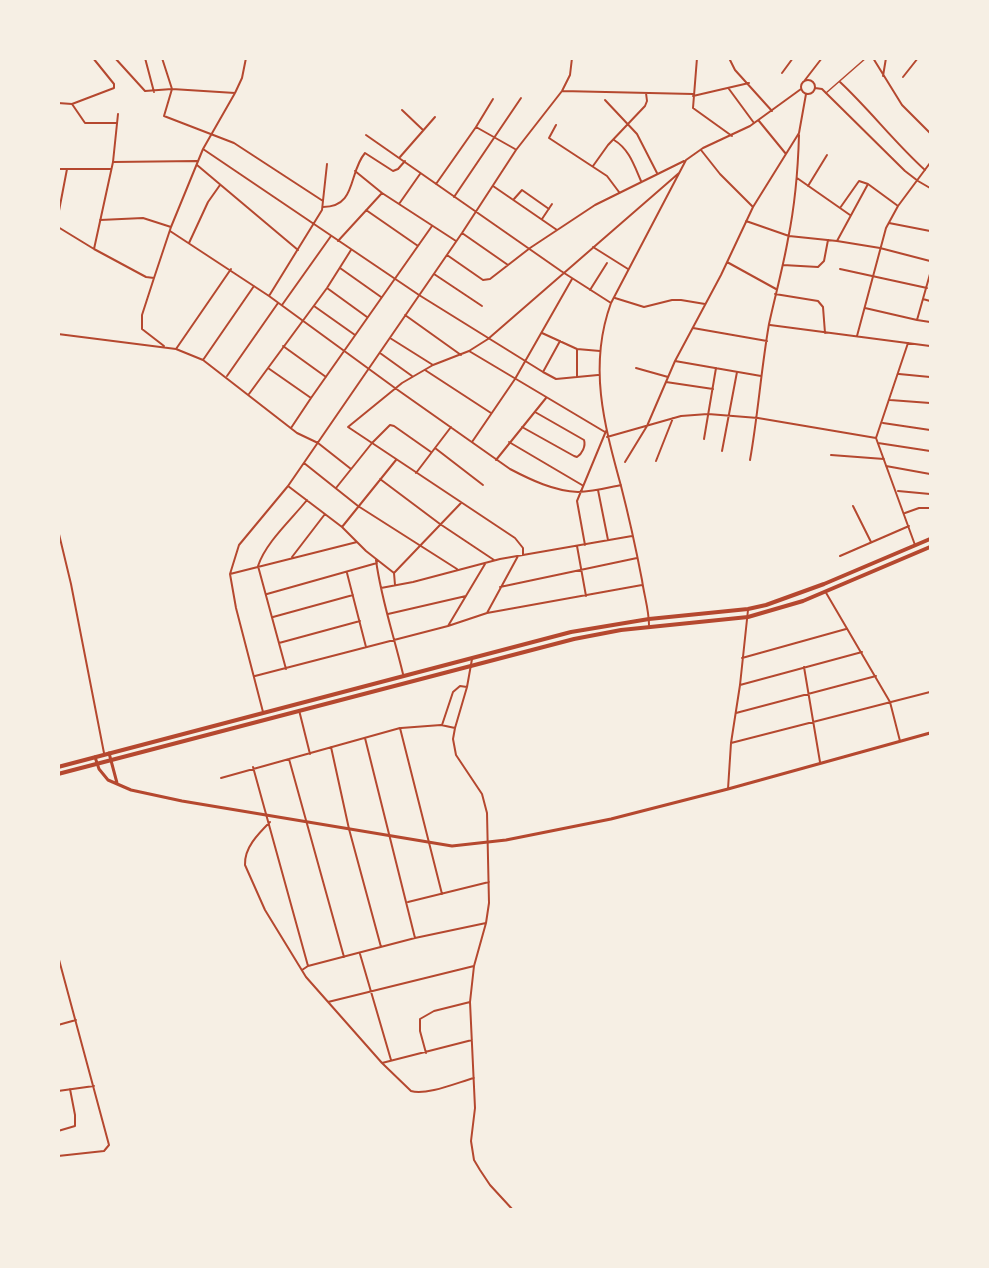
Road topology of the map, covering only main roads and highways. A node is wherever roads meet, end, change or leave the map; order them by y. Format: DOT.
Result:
graph roads {
  1 [pos="930,539"];
  2 [pos="930,547"];
  3 [pos="58,767"];
  4 [pos="58,774"];
  1 -- 3 [label="main road"];
  2 -- 4 [label="main road"];
}
